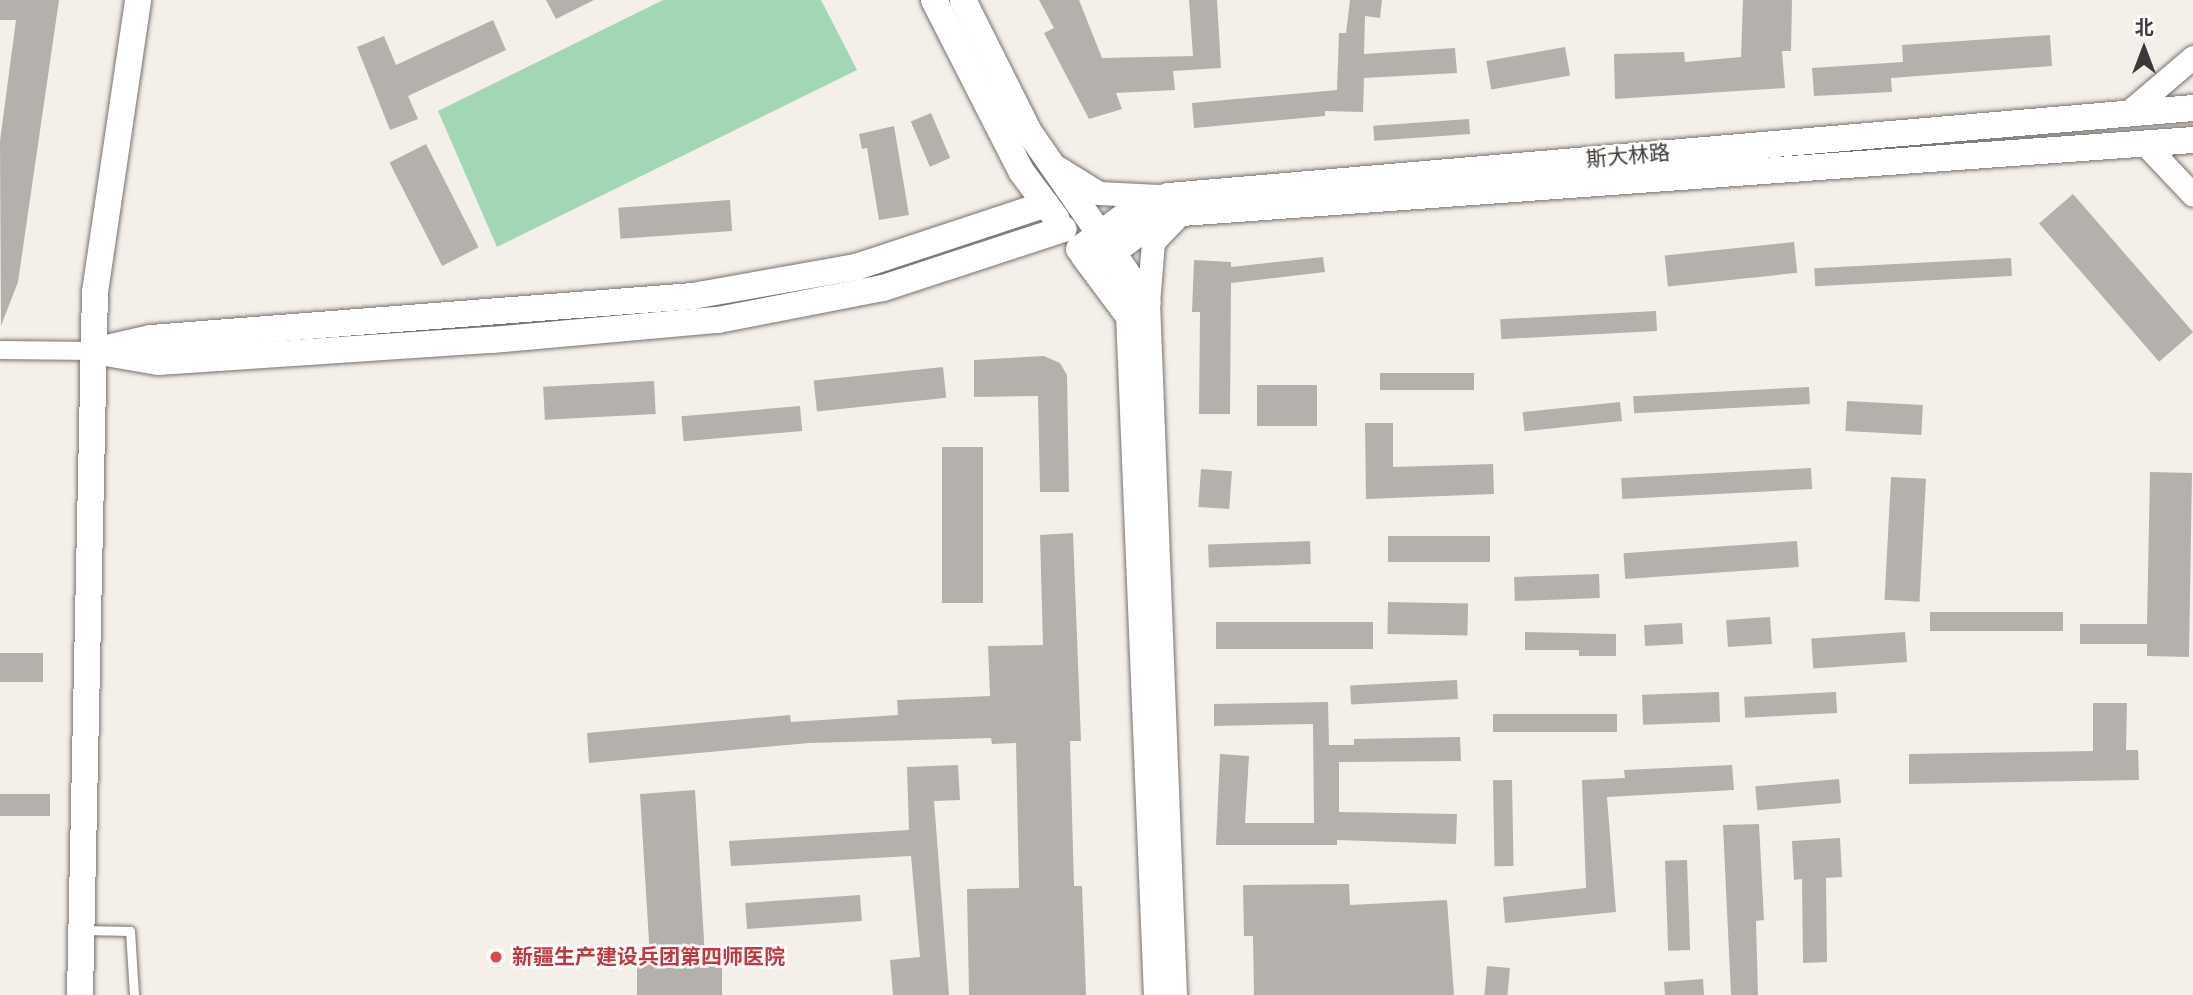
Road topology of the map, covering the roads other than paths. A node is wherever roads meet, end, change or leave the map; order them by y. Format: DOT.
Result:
graph roads {
  1 [pos="138,0"];
  2 [pos="934,0"];
  3 [pos="963,0"];
  4 [pos="2193,57"];
  5 [pos="2193,107"];
  6 [pos="2126,114"];
  7 [pos="2193,140"];
  8 [pos="2144,143"];
  9 [pos="1045,158"];
  10 [pos="2193,195"];
  11 [pos="1046,204"];
  12 [pos="1175,204"];
  13 [pos="1089,246"];
  14 [pos="1138,308"];
  15 [pos="0,350"];
  16 [pos="94,351"];
  17 [pos="82,930"];
  18 [pos="80,995"];
  19 [pos="134,995"];
  20 [pos="1155,995"];
  21 [pos="1175,995"];
  1 -- 16 [label="main road"];
  2 -- 11 [label="main road"];
  3 -- 9 [label="main road"];
  4 -- 6 [label="street"];
  5 -- 6 [label="main road, 斯大林路"];
  6 -- 12 [label="main road, 斯大林路"];
  7 -- 8 [label="main road, 斯大林路"];
  8 -- 10 [label="street"];
  8 -- 12 [label="main road, 斯大林路"];
  9 -- 12 [label="street"];
  9 -- 13 [label="main road"];
  11 -- 13 [label="main road"];
  11 -- 16 [label="main road"];
  12 -- 13 [label="main road, 斯大林路"];
  12 -- 14 [label="street"];
  13 -- 14 [label="main road"];
  13 -- 16 [label="main road, 斯大林路"];
  14 -- 20 [label="street"];
  14 -- 21 [label="street"];
  15 -- 16 [label="street"];
  16 -- 17 [label="main road"];
  17 -- 18 [label="main road"];
  17 -- 19 [label="lane"];
}
